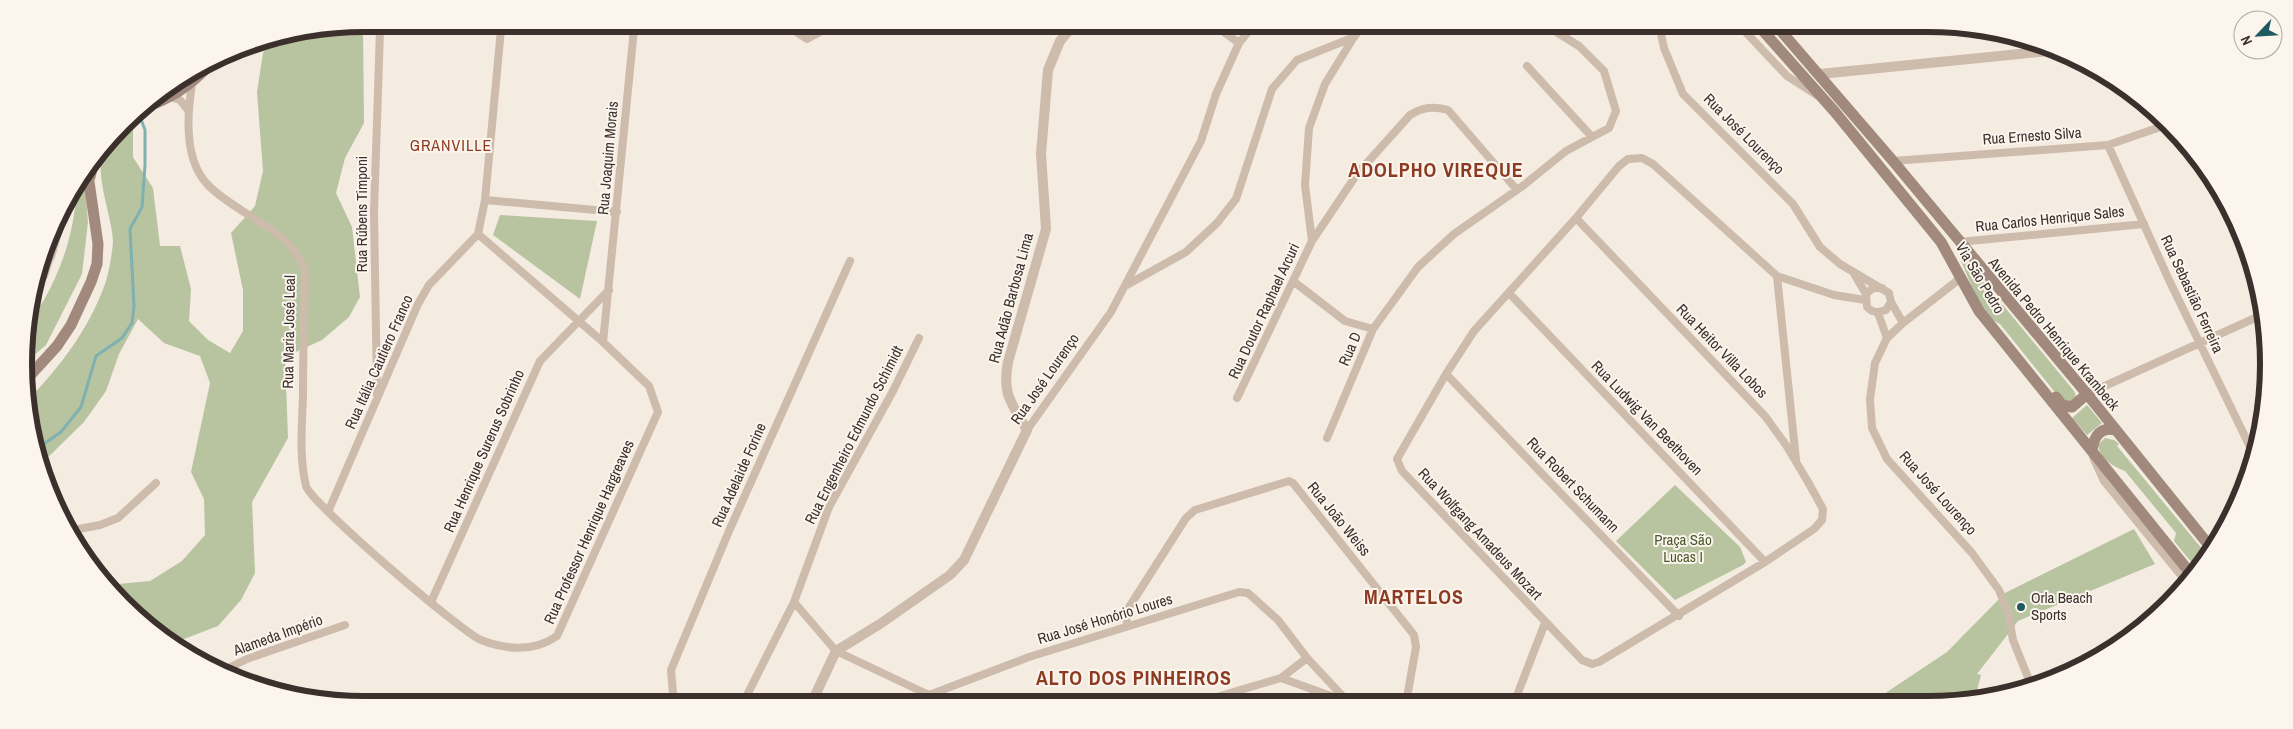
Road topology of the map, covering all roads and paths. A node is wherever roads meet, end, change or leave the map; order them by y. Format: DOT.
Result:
graph roads {
  1 [pos="380,32"];
  2 [pos="501,32"];
  3 [pos="634,32"];
  4 [pos="796,32"];
  5 [pos="820,32"];
  6 [pos="1068,32"];
  7 [pos="1224,32"];
  8 [pos="1248,32"];
  9 [pos="1358,32"];
  10 [pos="1556,32"];
  11 [pos="1661,32"];
  12 [pos="1746,32"];
  13 [pos="1764,32"];
  14 [pos="1782,32"];
  15 [pos="1354,37"];
  16 [pos="1239,43"];
  17 [pos="2040,52"];
  18 [pos="1527,66"];
  19 [pos="1820,74"];
  20 [pos="198,77"];
  21 [pos="192,84"];
  22 [pos="171,94"];
  23 [pos="168,96"];
  24 [pos="1823,98"];
  25 [pos="188,110"];
  26 [pos="2160,127"];
  27 [pos="1592,137"];
  28 [pos="2108,144"];
  29 [pos="1893,161"];
  30 [pos="89,179"];
  31 [pos="1518,190"];
  32 [pos="485,200"];
  33 [pos="617,212"];
  34 [pos="1576,218"];
  35 [pos="2144,224"];
  36 [pos="478,234"];
  37 [pos="1312,241"];
  38 [pos="1959,242"];
  39 [pos="53,250"];
  40 [pos="51,257"];
  41 [pos="850,261"];
  42 [pos="48,266"];
  43 [pos="1852,270"];
  44 [pos="1776,276"];
  45 [pos="1962,277"];
  46 [pos="1293,281"];
  47 [pos="1125,286"];
  48 [pos="1882,288"];
  49 [pos="609,290"];
  50 [pos="1509,293"];
  51 [pos="1866,297"];
  52 [pos="1891,302"];
  53 [pos="1878,313"];
  54 [pos="2257,317"];
  55 [pos="577,322"];
  56 [pos="1903,323"];
  57 [pos="1991,326"];
  58 [pos="1373,329"];
  59 [pos="919,338"];
  60 [pos="1887,338"];
  61 [pos="604,342"];
  62 [pos="2200,342"];
  63 [pos="32,373"];
  64 [pos="1446,374"];
  65 [pos="2087,394"];
  66 [pos="1237,398"];
  67 [pos="377,399"];
  68 [pos="1027,430"];
  69 [pos="2115,430"];
  70 [pos="1327,438"];
  71 [pos="2250,446"];
  72 [pos="2092,450"];
  73 [pos="301,455"];
  74 [pos="1796,460"];
  75 [pos="156,483"];
  76 [pos="328,512"];
  77 [pos="1822,520"];
  78 [pos="76,529"];
  79 [pos="2208,544"];
  80 [pos="1765,562"];
  81 [pos="2189,571"];
  82 [pos="2183,578"];
  83 [pos="431,602"];
  84 [pos="794,602"];
  85 [pos="1679,616"];
  86 [pos="1545,623"];
  87 [pos="345,625"];
  88 [pos="1127,626"];
  89 [pos="836,651"];
  90 [pos="1307,658"];
  91 [pos="229,667"];
  92 [pos="1282,678"];
  93 [pos="1327,680"];
  94 [pos="2029,681"];
  95 [pos="1317,690"];
  96 [pos="929,694"];
  97 [pos="673,696"];
  98 [pos="746,696"];
  99 [pos="814,696"];
  100 [pos="1220,696"];
  101 [pos="1332,696"];
  102 [pos="1343,696"];
  103 [pos="1407,696"];
  104 [pos="1517,696"];
  1 -- 67 [label="street, Rua Rúbens Timponi"];
  2 -- 32 [label="street"];
  3 -- 33 [label="street, Rua Joaquim Morais"];
  4 -- 5 [label="street"];
  6 -- 68 [label="street, Rua Adão Barbosa Lima"];
  7 -- 16 [label="street"];
  8 -- 16 [label="street, Rua José Lourenço"];
  9 -- 15 [label="street, Rua Doutor Raphael Arcuri"];
  10 -- 27 [label="street"];
  11 -- 43 [label="street, Rua José Lourenço"];
  12 -- 24 [label="street"];
  13 -- 24 [label="main road, Via São Pedro"];
  14 -- 19 [label="main road, Avenida Pedro Henrique Krambeck"];
  15 -- 37 [label="street, Rua Doutor Raphael Arcuri"];
  15 -- 47 [label="street"];
  16 -- 47 [label="street, Rua José Lourenço"];
  17 -- 19 [label="street"];
  18 -- 27 [label="street"];
  19 -- 29 [label="main road, Avenida Pedro Henrique Krambeck"];
  20 -- 21 [label="main road"];
  21 -- 22 [label="main road"];
  21 -- 25 [label="street, Rua Maria José Leal"];
  23 -- 25 [label="street"];
  24 -- 45 [label="main road, Via São Pedro"];
  25 -- 73 [label="street, Rua Maria José Leal"];
  26 -- 28 [label="street, Rua Ernesto Silva"];
  27 -- 31 [label="street"];
  28 -- 29 [label="street, Rua Ernesto Silva"];
  28 -- 35 [label="street, Rua Sebastião Ferreira"];
  29 -- 38 [label="main road, Avenida Pedro Henrique Krambeck"];
  30 -- 63 [label="main road"];
  31 -- 37 [label="street"];
  31 -- 58 [label="street"];
  32 -- 33 [label="street"];
  32 -- 36 [label="street"];
  33 -- 49 [label="street, Rua Joaquim Morais"];
  34 -- 44 [label="street, Rua Wolfgang Amadeus Mozart"];
  34 -- 50 [label="street, Rua Wolfgang Amadeus Mozart"];
  34 -- 74 [label="street, Rua Heitor Villa Lobos"];
  35 -- 38 [label="street, Rua Carlos Henrique Sales"];
  35 -- 62 [label="street, Rua Sebastião Ferreira"];
  36 -- 55 [label="street, Rua Professor Henrique Hargreaves"];
  36 -- 67 [label="street, Rua Itália Cautiero Franco"];
  37 -- 46 [label="street, Rua Doutor Raphael Arcuri"];
  38 -- 65 [label="main road, Avenida Pedro Henrique Krambeck"];
  39 -- 40 [label="street"];
  40 -- 42 [label="street"];
  41 -- 97 [label="street, Rua Adelaide Forine"];
  43 -- 48 [label="street, Rua José Lourenço"];
  43 -- 51 [label="street, Rua José Lourenço"];
  44 -- 51 [label="street, Rua Wolfgang Amadeus Mozart"];
  44 -- 74 [label="street"];
  45 -- 56 [label="street"];
  45 -- 57 [label="main road, Via São Pedro"];
  46 -- 58 [label="street, Rua D"];
  46 -- 66 [label="street, Rua Doutor Raphael Arcuri"];
  47 -- 68 [label="street, Rua José Lourenço"];
  48 -- 51 [label="street"];
  48 -- 52 [label="street"];
  49 -- 55 [label="street"];
  49 -- 61 [label="street, Rua Joaquim Morais"];
  50 -- 64 [label="street, Rua Wolfgang Amadeus Mozart"];
  50 -- 80 [label="street, Rua Ludwig Van Beethoven"];
  51 -- 53 [label="street"];
  52 -- 53 [label="street"];
  52 -- 56 [label="street"];
  53 -- 60 [label="street"];
  54 -- 62 [label="street"];
  55 -- 61 [label="street, Rua Professor Henrique Hargreaves"];
  55 -- 83 [label="street, Rua Henrique Surerus Sobrinho"];
  56 -- 60 [label="street"];
  57 -- 65 [label="main road"];
  57 -- 72 [label="main road, Via São Pedro"];
  58 -- 70 [label="street, Rua D"];
  59 -- 84 [label="street, Rua Engenheiro Edmundo Schimidt"];
  60 -- 94 [label="street, Rua José Lourenço"];
  61 -- 83 [label="street, Rua Professor Henrique Hargreaves"];
  62 -- 65 [label="street"];
  62 -- 71 [label="street, Rua Sebastião Ferreira"];
  64 -- 85 [label="street, Rua Robert Schumann"];
  64 -- 86 [label="street, Rua Wolfgang Amadeus Mozart"];
  65 -- 69 [label="main road, Avenida Pedro Henrique Krambeck"];
  67 -- 76 [label="street, Rua Itália Cautiero Franco"];
  68 -- 89 [label="street, Rua José Lourenço"];
  69 -- 72 [label="main road"];
  69 -- 79 [label="main road, Avenida Pedro Henrique Krambeck"];
  72 -- 81 [label="main road, Via São Pedro"];
  72 -- 82 [label="street"];
  73 -- 76 [label="street, Rua Professor Henrique Hargreaves"];
  74 -- 77 [label="street, Rua Heitor Villa Lobos"];
  75 -- 78 [label="street"];
  76 -- 83 [label="street, Rua Professor Henrique Hargreaves"];
  77 -- 80 [label="street, Rua Wolfgang Amadeus Mozart"];
  80 -- 85 [label="street, Rua Wolfgang Amadeus Mozart"];
  84 -- 89 [label="street"];
  84 -- 98 [label="street, Rua Engenheiro Edmundo Schimidt"];
  85 -- 86 [label="street, Rua Wolfgang Amadeus Mozart"];
  86 -- 104 [label="street"];
  87 -- 91 [label="street, Alameda Império"];
  88 -- 90 [label="street, Rua José Honório Loures"];
  88 -- 96 [label="street, Rua José Honório Loures"];
  88 -- 103 [label="street, Rua João Weiss"];
  89 -- 96 [label="street"];
  89 -- 99 [label="street"];
  90 -- 92 [label="street"];
  90 -- 93 [label="street, Rua José Honório Loures"];
  92 -- 95 [label="street"];
  92 -- 100 [label="street"];
  93 -- 95 [label="street"];
  93 -- 102 [label="street, Rua José Honório Loures"];
  95 -- 101 [label="street"];
}
